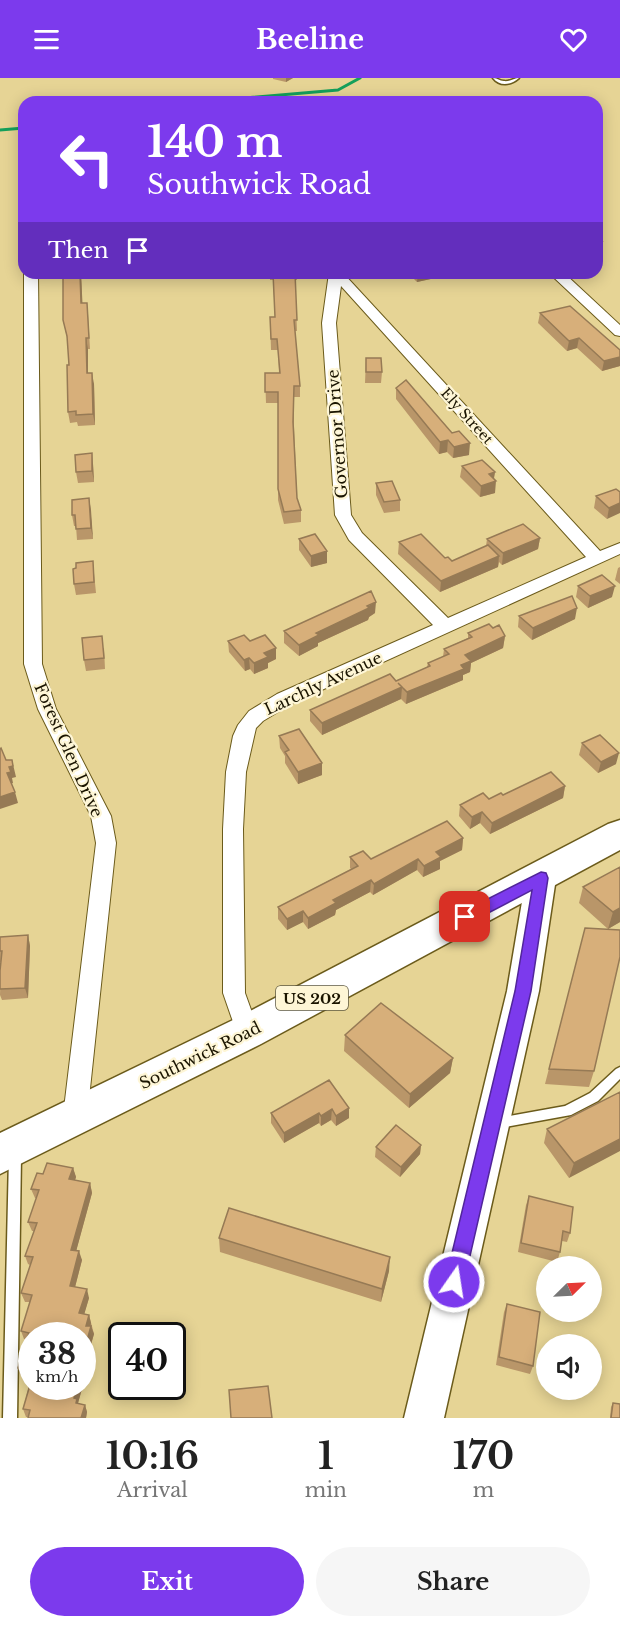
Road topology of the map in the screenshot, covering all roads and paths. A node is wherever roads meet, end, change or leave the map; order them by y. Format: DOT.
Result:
graph roads {
  1 [pos="495,78"];
  2 [pos="518,78"];
  3 [pos="30,279"];
  4 [pos="335,279"];
  5 [pos="341,279"];
  6 [pos="563,279"];
  7 [pos="620,332"];
  8 [pos="620,548"];
  9 [pos="597,558"];
  10 [pos="446,627"];
  11 [pos="620,834"];
  12 [pos="541,878"];
  13 [pos="247,1032"];
  14 [pos="620,1072"];
  15 [pos="75,1117"];
  16 [pos="491,1124"];
  17 [pos="8,1150"];
  18 [pos="10,1418"];
  19 [pos="424,1418"];
  1 -- 2 [label="lane"];
  3 -- 15 [label="street, Forest Glen Drive"];
  4 -- 10 [label="street, Governor Drive"];
  5 -- 9 [label="street, Ely Street"];
  6 -- 7 [label="street"];
  8 -- 9 [label="street, Larchly Avenue"];
  9 -- 10 [label="street, Larchly Avenue"];
  10 -- 13 [label="street, Larchly Avenue"];
  11 -- 12 [label="highway, Southwick Road / US 202"];
  12 -- 13 [label="highway, Southwick Road / US 202"];
  12 -- 16 [label="street"];
  13 -- 15 [label="highway, Southwick Road / US 202"];
  14 -- 16 [label="lane"];
  15 -- 17 [label="highway, Southwick Road / US 202"];
  16 -- 19 [label="street"];
  17 -- 18 [label="lane"];
}
